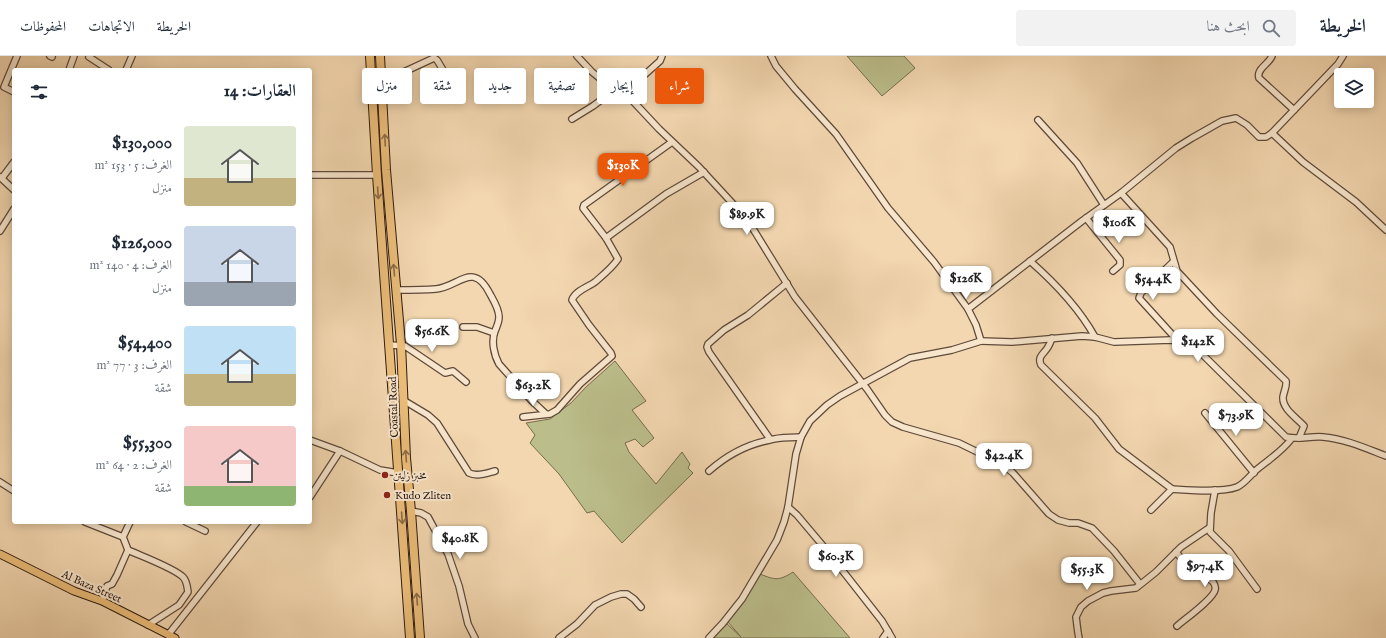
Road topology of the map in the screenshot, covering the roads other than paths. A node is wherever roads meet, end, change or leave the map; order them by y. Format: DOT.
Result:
graph roads {
  1 [pos="17,56"];
  2 [pos="74,56"];
  3 [pos="132,56"];
  4 [pos="370,56"];
  5 [pos="380,56"];
  6 [pos="577,56"];
  7 [pos="662,56"];
  8 [pos="771,56"];
  9 [pos="1272,56"];
  10 [pos="1343,56"];
  11 [pos="89,58"];
  12 [pos="70,68"];
  13 [pos="106,68"];
  14 [pos="127,68"];
  15 [pos="381,68"];
  16 [pos="412,68"];
  17 [pos="441,68"];
  18 [pos="647,73"];
  19 [pos="597,76"];
  20 [pos="2,86"];
  21 [pos="12,91"];
  22 [pos="597,103"];
  23 [pos="383,104"];
  24 [pos="635,104"];
  25 [pos="1294,110"];
  26 [pos="572,119"];
  27 [pos="1038,120"];
  28 [pos="1272,133"];
  29 [pos="672,142"];
  30 [pos="12,164"];
  31 [pos="704,172"];
  32 [pos="312,175"];
  33 [pos="377,175"];
  34 [pos="1,178"];
  35 [pos="12,188"];
  36 [pos="1121,193"];
  37 [pos="1104,205"];
  38 [pos="12,212"];
  39 [pos="1086,218"];
  40 [pos="1386,230"];
  41 [pos="0,231"];
  42 [pos="606,238"];
  43 [pos="1030,261"];
  44 [pos="1173,262"];
  45 [pos="1113,271"];
  46 [pos="787,283"];
  47 [pos="396,290"];
  48 [pos="968,309"];
  49 [pos="463,327"];
  50 [pos="494,333"];
  51 [pos="1095,337"];
  52 [pos="1052,338"];
  53 [pos="981,340"];
  54 [pos="1178,342"];
  55 [pos="401,344"];
  56 [pos="390,345"];
  57 [pos="466,382"];
  58 [pos="863,384"];
  59 [pos="403,400"];
  60 [pos="1205,413"];
  61 [pos="546,414"];
  62 [pos="394,415"];
  63 [pos="404,415"];
  64 [pos="523,417"];
  65 [pos="801,437"];
  66 [pos="1292,438"];
  67 [pos="1299,438"];
  68 [pos="770,439"];
  69 [pos="312,441"];
  70 [pos="340,451"];
  71 [pos="1386,456"];
  72 [pos="495,471"];
  73 [pos="709,471"];
  74 [pos="398,473"];
  75 [pos="1254,473"];
  76 [pos="0,482"];
  77 [pos="12,490"];
  78 [pos="1172,490"];
  79 [pos="1216,490"];
  80 [pos="312,494"];
  81 [pos="788,507"];
  82 [pos="1151,510"];
  83 [pos="412,512"];
  84 [pos="90,524"];
  85 [pos="129,524"];
  86 [pos="190,524"];
  87 [pos="255,524"];
  88 [pos="1209,528"];
  89 [pos="205,532"];
  90 [pos="123,537"];
  91 [pos="128,550"];
  92 [pos="1176,552"];
  93 [pos="0,554"];
  94 [pos="1140,584"];
  95 [pos="1257,589"];
  96 [pos="102,601"];
  97 [pos="641,607"];
  98 [pos="148,625"];
  99 [pos="1177,626"];
  100 [pos="888,631"];
  101 [pos="1078,635"];
  102 [pos="171,636"];
  103 [pos="410,638"];
  104 [pos="420,638"];
  105 [pos="475,638"];
  106 [pos="559,638"];
  107 [pos="709,638"];
  108 [pos="883,638"];
  109 [pos="892,638"];
  110 [pos="1071,638"];
  1 -- 20 [label="street"];
  2 -- 12 [label="street"];
  3 -- 14 [label="street"];
  4 -- 33 [label="highway, Coastal Road"];
  5 -- 15 [label="highway, Coastal Road"];
  6 -- 19 [label="street"];
  7 -- 18 [label="street"];
  8 -- 48 [label="street"];
  9 -- 25 [label="street"];
  10 -- 25 [label="street"];
  11 -- 13 [label="street"];
  16 -- 17 [label="street"];
  20 -- 21 [label="street"];
  22 -- 26 [label="street"];
  47 -- 23 [label="highway, Coastal Road, one-way"];
  24 -- 29 [label="street"];
  25 -- 28 [label="street"];
  27 -- 37 [label="street"];
  28 -- 36 [label="street"];
  28 -- 40 [label="street"];
  29 -- 31 [label="street"];
  29 -- 42 [label="street"];
  30 -- 34 [label="street"];
  31 -- 42 [label="street"];
  31 -- 46 [label="street"];
  32 -- 33 [label="street"];
  33 -- 56 [label="highway, Coastal Road, one-way"];
  34 -- 35 [label="street"];
  36 -- 37 [label="street"];
  36 -- 44 [label="street"];
  37 -- 39 [label="street"];
  38 -- 41 [label="street"];
  39 -- 43 [label="street"];
  39 -- 45 [label="street"];
  42 -- 61 [label="street"];
  43 -- 48 [label="street"];
  43 -- 51 [label="street"];
  44 -- 54 [label="street"];
  44 -- 67 [label="street"];
  46 -- 58 [label="street"];
  46 -- 68 [label="street"];
  47 -- 50 [label="street"];
  47 -- 55 [label="highway, Coastal Road"];
  48 -- 53 [label="street"];
  49 -- 50 [label="street"];
  50 -- 61 [label="street"];
  51 -- 52 [label="street"];
  51 -- 54 [label="street"];
  52 -- 53 [label="street"];
  52 -- 78 [label="street"];
  53 -- 58 [label="street"];
  54 -- 66 [label="street"];
  55 -- 56 [label="street"];
  55 -- 57 [label="street"];
  55 -- 59 [label="highway, Coastal Road"];
  56 -- 62 [label="highway, Coastal Road"];
  58 -- 65 [label="street"];
  58 -- 94 [label="street"];
  59 -- 63 [label="highway, Coastal Road"];
  59 -- 72 [label="street"];
  60 -- 75 [label="street"];
  61 -- 64 [label="street"];
  62 -- 63 [label="highway"];
  62 -- 74 [label="highway, Coastal Road"];
  83 -- 63 [label="highway, Coastal Road, one-way"];
  65 -- 68 [label="street"];
  65 -- 81 [label="street"];
  66 -- 67 [label="street"];
  66 -- 75 [label="street"];
  67 -- 71 [label="street"];
  68 -- 73 [label="street"];
  69 -- 70 [label="street"];
  70 -- 74 [label="street"];
  70 -- 80 [label="street"];
  74 -- 103 [label="highway, Coastal Road, one-way"];
  75 -- 79 [label="street"];
  76 -- 77 [label="street"];
  78 -- 79 [label="street"];
  78 -- 82 [label="street"];
  79 -- 88 [label="street"];
  81 -- 100 [label="street"];
  81 -- 107 [label="street"];
  104 -- 83 [label="highway, Coastal Road, one-way"];
  83 -- 105 [label="street"];
  84 -- 90 [label="street"];
  85 -- 90 [label="street"];
  86 -- 89 [label="street"];
  87 -- 102 [label="street"];
  88 -- 92 [label="street"];
  88 -- 95 [label="street"];
  90 -- 91 [label="street"];
  91 -- 96 [label="street"];
  91 -- 98 [label="street"];
  92 -- 94 [label="street"];
  92 -- 99 [label="street"];
  93 -- 96 [label="main road, Al Baza Street"];
  94 -- 101 [label="street"];
  96 -- 98 [label="main road, Al Baza Street"];
  97 -- 106 [label="street"];
  98 -- 102 [label="main road, Al Baza Street"];
  100 -- 108 [label="street"];
  100 -- 109 [label="street"];
  101 -- 110 [label="street"];
}
